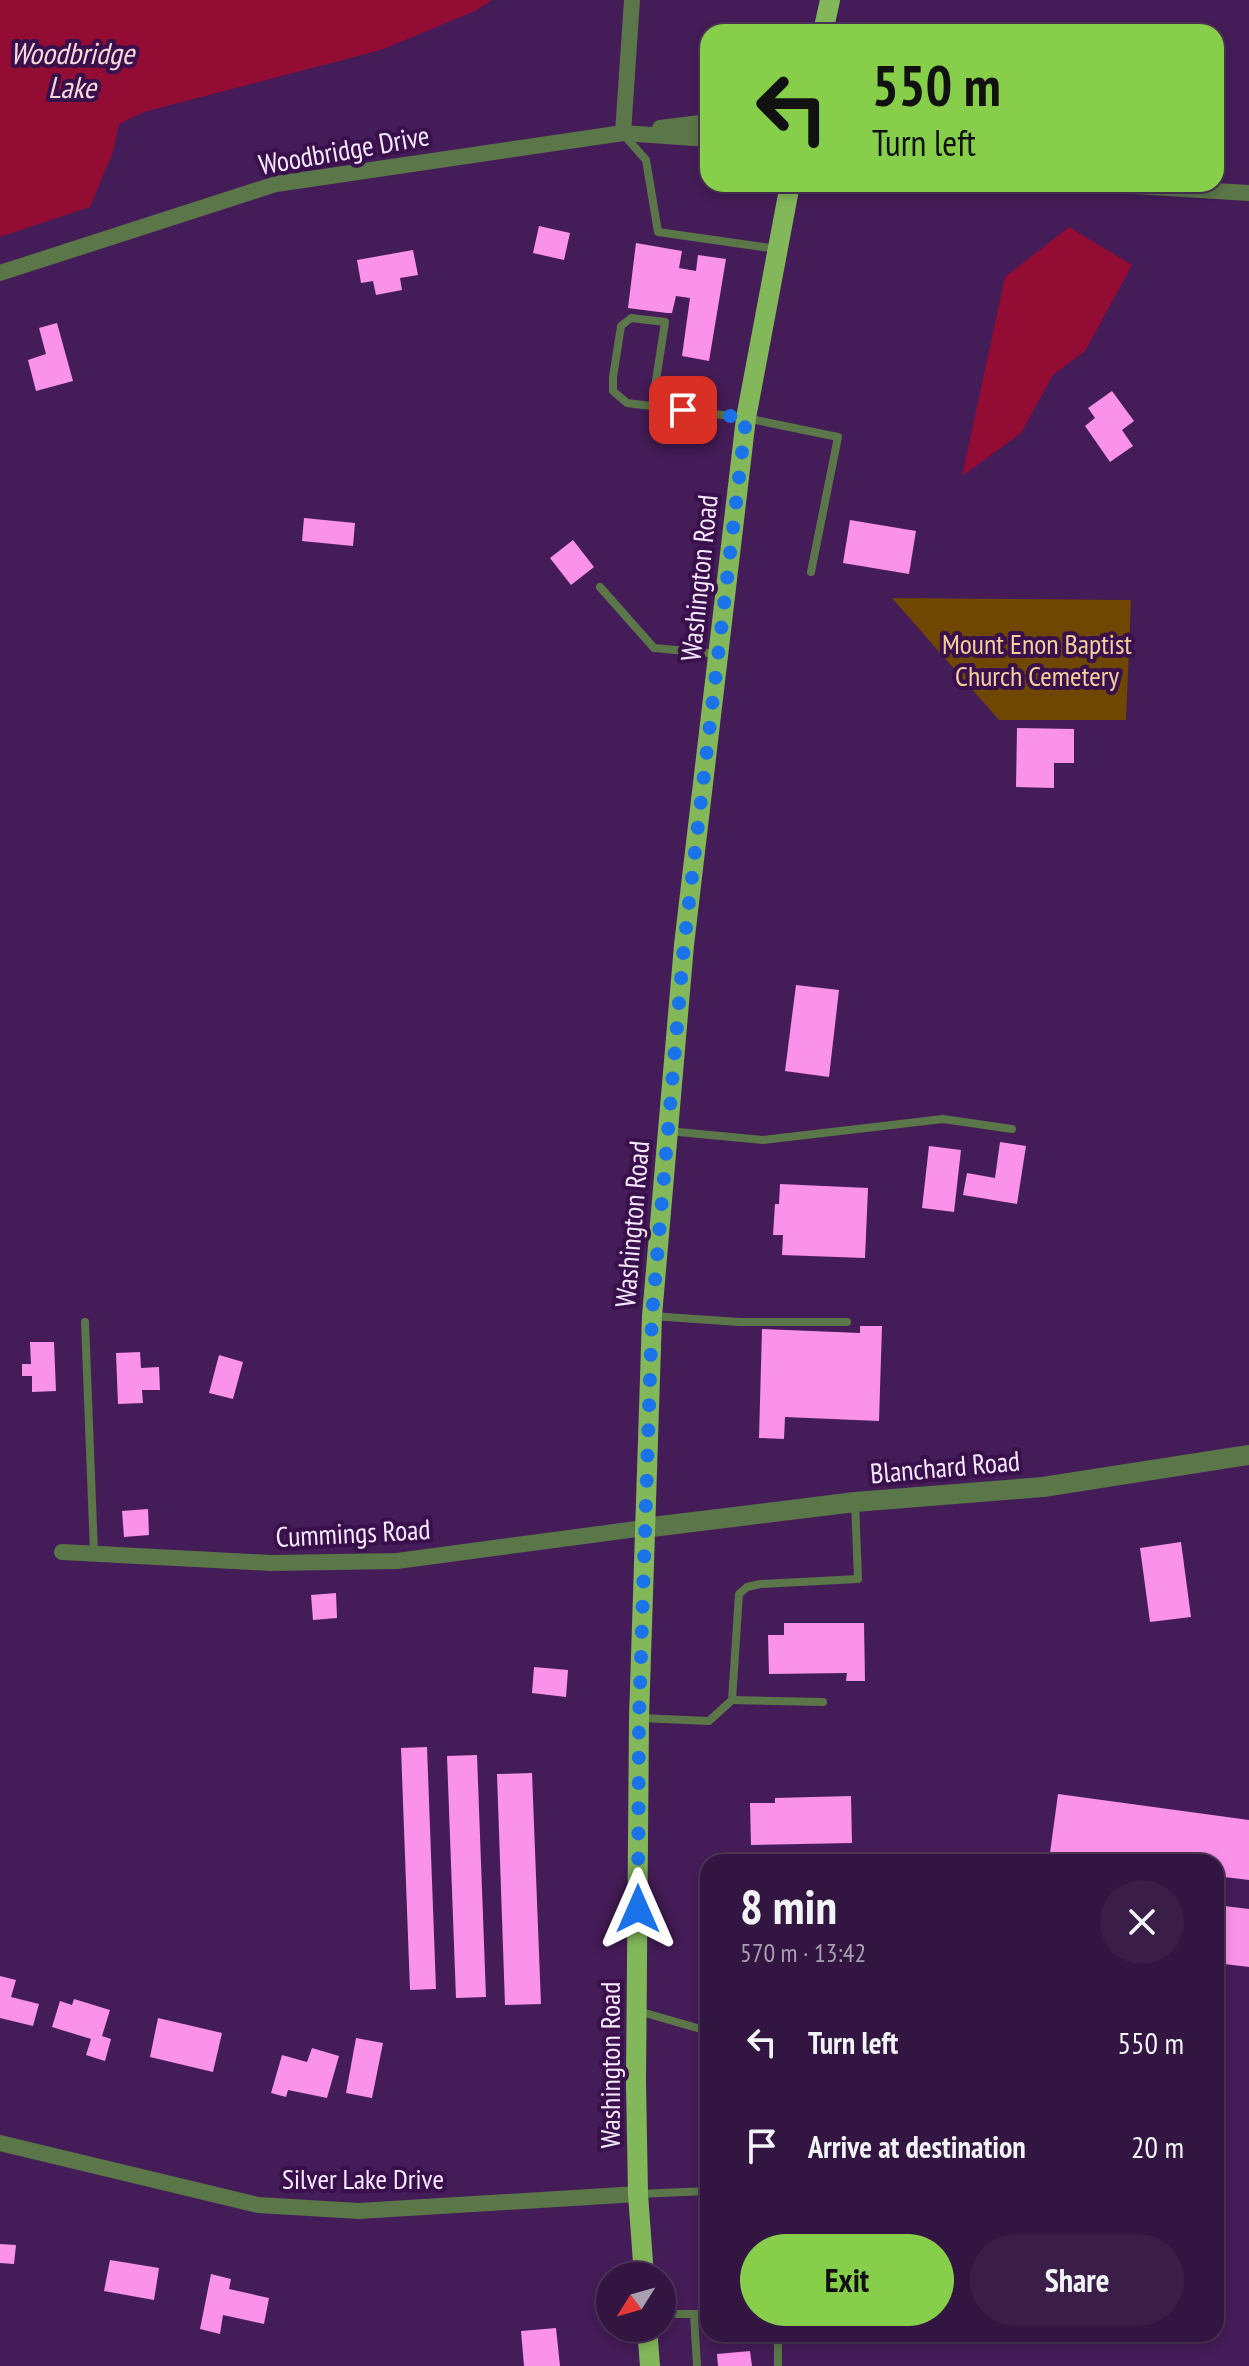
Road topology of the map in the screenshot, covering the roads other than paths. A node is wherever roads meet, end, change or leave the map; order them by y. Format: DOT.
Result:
graph roads {
  1 [pos="632,0"];
  2 [pos="830,0"];
  3 [pos="825,24"];
  4 [pos="700,123"];
  5 [pos="623,133"];
  6 [pos="700,138"];
  7 [pos="1224,191"];
  8 [pos="788,192"];
  9 [pos="1249,193"];
  10 [pos="777,249"];
  11 [pos="0,273"];
  12 [pos="652,406"];
  13 [pos="746,418"];
  14 [pos="811,572"];
  15 [pos="600,587"];
  16 [pos="719,655"];
  17 [pos="1012,1129"];
  18 [pos="668,1131"];
  19 [pos="652,1316"];
  20 [pos="85,1322"];
  21 [pos="847,1322"];
  22 [pos="1249,1455"];
  23 [pos="855,1502"];
  24 [pos="644,1528"];
  25 [pos="62,1552"];
  26 [pos="94,1554"];
  27 [pos="732,1700"];
  28 [pos="823,1702"];
  29 [pos="639,1718"];
  30 [pos="637,2011"];
  31 [pos="700,2029"];
  32 [pos="0,2143"];
  33 [pos="700,2191"];
  34 [pos="638,2194"];
  35 [pos="643,2262"];
  36 [pos="676,2314"];
  37 [pos="694,2314"];
  38 [pos="700,2314"];
  39 [pos="648,2342"];
  40 [pos="777,2342"];
  41 [pos="650,2366"];
  42 [pos="697,2366"];
  43 [pos="778,2366"];
  1 -- 5 [label="street"];
  2 -- 3 [label="main road"];
  4 -- 5 [label="street"];
  5 -- 6 [label="street, Woodbridge Drive"];
  5 -- 10 [label="lane"];
  5 -- 11 [label="street, Woodbridge Drive"];
  7 -- 9 [label="street"];
  8 -- 10 [label="main road, Washington Road"];
  10 -- 13 [label="main road, Washington Road"];
  12 -- 12 [label="lane"];
  12 -- 13 [label="lane"];
  13 -- 14 [label="lane"];
  13 -- 16 [label="main road, Washington Road"];
  15 -- 16 [label="lane"];
  16 -- 18 [label="main road, Washington Road"];
  17 -- 18 [label="lane"];
  18 -- 19 [label="main road, Washington Road"];
  19 -- 21 [label="lane"];
  19 -- 24 [label="main road, Washington Road"];
  20 -- 26 [label="lane"];
  22 -- 23 [label="street, Blanchard Road"];
  23 -- 24 [label="street, Blanchard Road"];
  23 -- 27 [label="lane"];
  24 -- 26 [label="street, Cummings Road"];
  24 -- 29 [label="main road, Washington Road"];
  25 -- 26 [label="street, Cummings Road"];
  27 -- 28 [label="lane"];
  27 -- 29 [label="lane"];
  29 -- 30 [label="main road, Washington Road"];
  30 -- 31 [label="lane"];
  30 -- 34 [label="main road, Washington Road"];
  32 -- 34 [label="street, Silver Lake Drive"];
  33 -- 34 [label="lane"];
  34 -- 35 [label="main road, Washington Road"];
  36 -- 37 [label="lane"];
  37 -- 38 [label="lane"];
  37 -- 42 [label="lane"];
  39 -- 41 [label="main road"];
  40 -- 43 [label="lane"];
}
